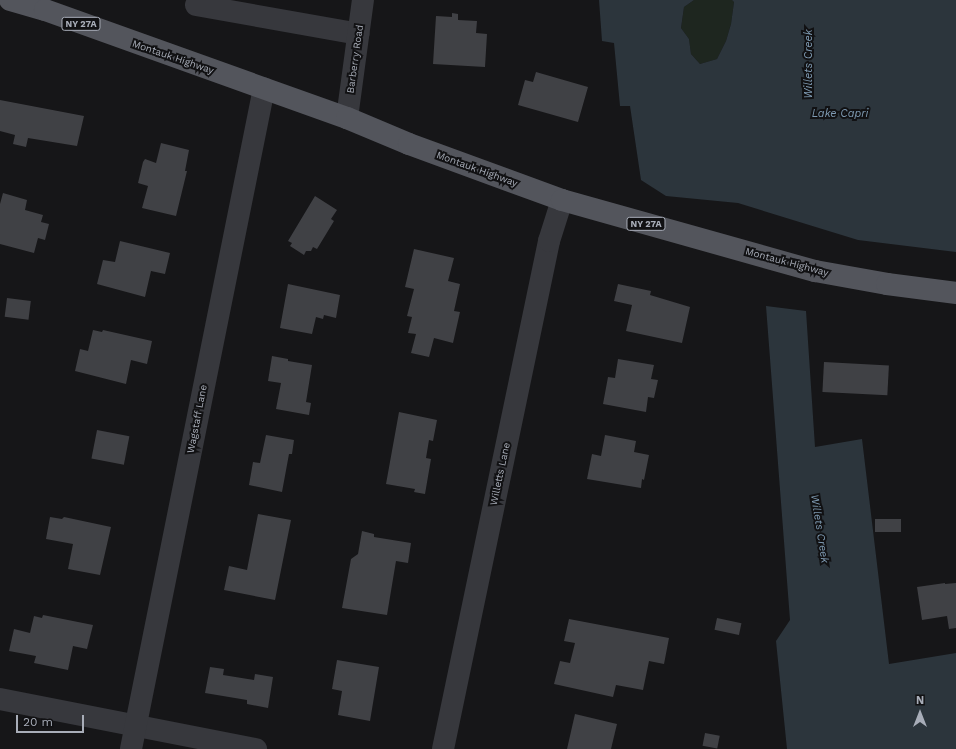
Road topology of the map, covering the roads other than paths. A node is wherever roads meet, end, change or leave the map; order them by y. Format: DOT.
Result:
graph roads {
  1 [pos="10,0"];
  2 [pos="363,0"];
  3 [pos="34,4"];
  4 [pos="196,5"];
  5 [pos="358,34"];
  6 [pos="264,88"];
  7 [pos="347,118"];
  8 [pos="562,200"];
  9 [pos="956,293"];
  10 [pos="0,699"];
  11 [pos="135,725"];
  12 [pos="131,749"];
  13 [pos="256,749"];
  14 [pos="443,749"];
  1 -- 3 [label="main road, Montauk Highway / NY 27A"];
  2 -- 5 [label="street, Barberry Road"];
  3 -- 6 [label="main road, Montauk Highway / NY 27A"];
  4 -- 5 [label="street"];
  5 -- 7 [label="street, Barberry Road"];
  6 -- 7 [label="main road, Montauk Highway / NY 27A"];
  6 -- 11 [label="street, Wagstaff Lane"];
  7 -- 8 [label="main road, Montauk Highway / NY 27A"];
  8 -- 9 [label="main road, Montauk Highway / NY 27A"];
  8 -- 14 [label="street, Willetts Lane"];
  10 -- 11 [label="street"];
  11 -- 12 [label="street, Wagstaff Lane"];
  11 -- 13 [label="street"];
}
